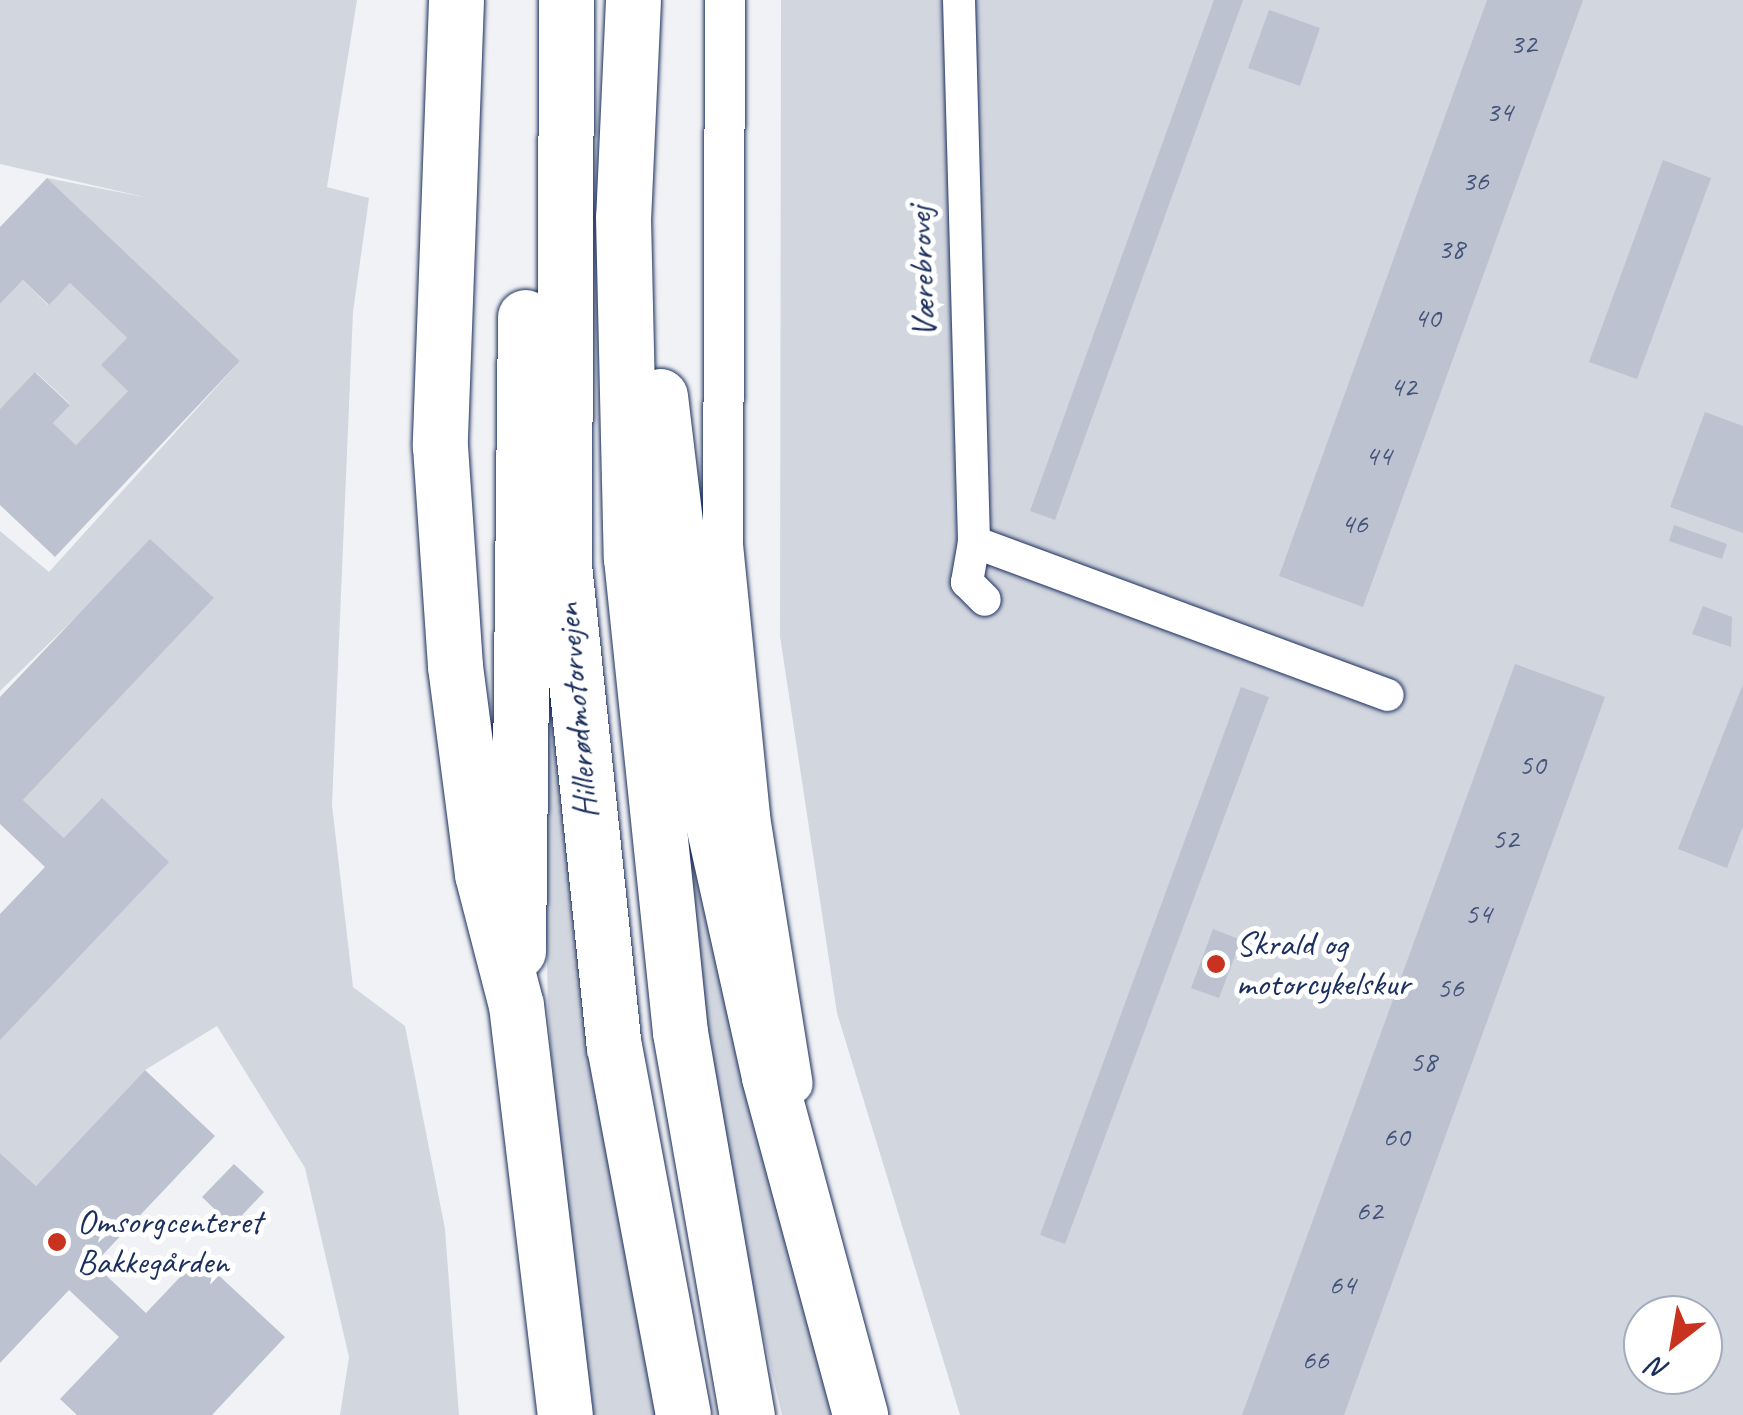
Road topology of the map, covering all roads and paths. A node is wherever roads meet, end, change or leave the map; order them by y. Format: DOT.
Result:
graph roads {
  1 [pos="456,0"];
  2 [pos="542,0"];
  3 [pos="566,0"];
  4 [pos="633,0"];
  5 [pos="725,0"];
  6 [pos="959,0"];
  7 [pos="623,217"];
  8 [pos="974,542"];
  9 [pos="985,600"];
  10 [pos="1388,695"];
  11 [pos="516,1005"];
  12 [pos="798,1173"];
  13 [pos="565,1415"];
  14 [pos="684,1415"];
  15 [pos="747,1415"];
  16 [pos="860,1415"];
  1 -- 11 [label="highway"];
  2 -- 11 [label="highway"];
  3 -- 14 [label="highway, Hillerødmotorvejen"];
  4 -- 7 [label="highway, Hillerødmotorvejen"];
  5 -- 12 [label="street"];
  6 -- 8 [label="street, Værebrovej"];
  7 -- 12 [label="highway"];
  7 -- 15 [label="highway, Hillerødmotorvejen"];
  8 -- 9 [label="street, Værebrovej"];
  8 -- 10 [label="street"];
  11 -- 13 [label="highway"];
  12 -- 16 [label="highway"];
}
